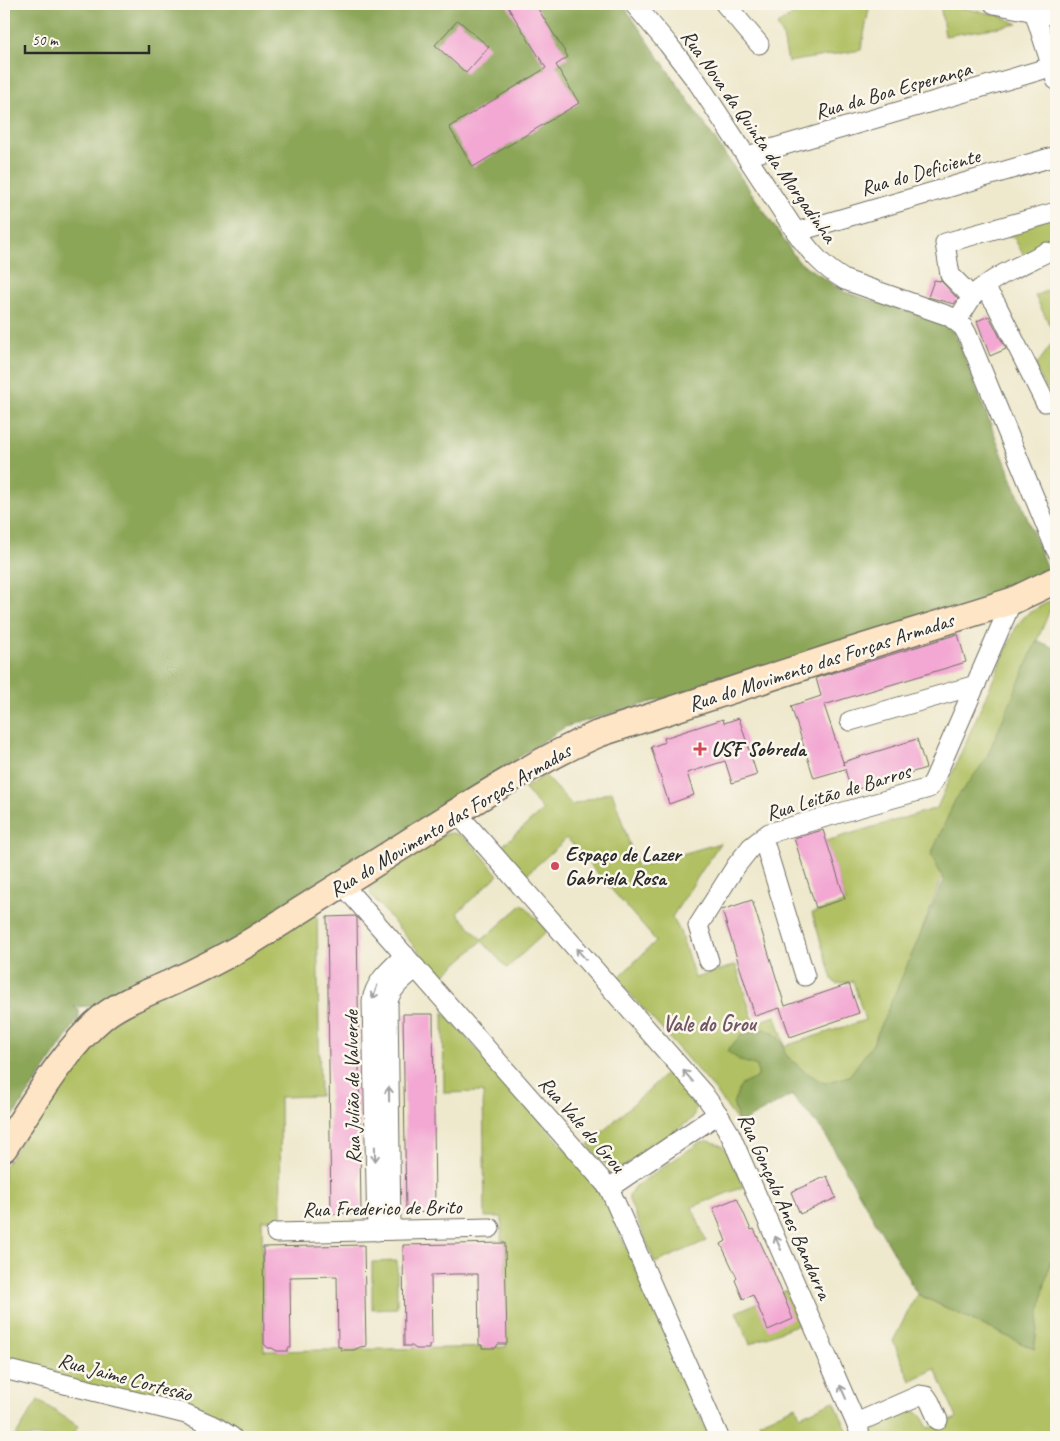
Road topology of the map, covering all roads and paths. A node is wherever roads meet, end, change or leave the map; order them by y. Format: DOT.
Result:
graph roads {
  1 [pos="634,4"];
  2 [pos="725,4"];
  3 [pos="994,4"];
  4 [pos="1034,8"];
  5 [pos="1056,16"];
  6 [pos="759,44"];
  7 [pos="1054,74"];
  8 [pos="747,156"];
  9 [pos="1056,156"];
  10 [pos="1056,212"];
  11 [pos="796,232"];
  12 [pos="1047,252"];
  13 [pos="976,293"];
  14 [pos="957,321"];
  15 [pos="1045,402"];
  16 [pos="1056,550"];
  17 [pos="1056,580"];
  18 [pos="1012,601"];
  19 [pos="976,685"];
  20 [pos="850,721"];
  21 [pos="456,812"];
  22 [pos="763,838"];
  23 [pos="342,884"];
  24 [pos="411,961"];
  25 [pos="709,961"];
  26 [pos="805,976"];
  27 [pos="718,1114"];
  28 [pos="4,1148"];
  29 [pos="609,1188"];
  30 [pos="490,1228"];
  31 [pos="384,1231"];
  32 [pos="276,1233"];
  33 [pos="4,1369"];
  34 [pos="938,1420"];
  35 [pos="858,1430"];
  36 [pos="232,1437"];
  37 [pos="719,1437"];
  1 -- 8 [label="street, Rua Nova da Quinta da Morgadinha"];
  2 -- 6 [label="street"];
  3 -- 4 [label="street"];
  4 -- 5 [label="street"];
  4 -- 7 [label="street"];
  7 -- 8 [label="street, Rua da Boa Esperança"];
  8 -- 11 [label="street, Rua Nova da Quinta da Morgadinha"];
  9 -- 11 [label="street, Rua do Deficiente"];
  10 -- 13 [label="street"];
  11 -- 14 [label="street, Rua Nova da Quinta da Morgadinha"];
  12 -- 13 [label="street"];
  13 -- 14 [label="street"];
  13 -- 15 [label="street"];
  14 -- 16 [label="street"];
  17 -- 18 [label="main road, Rua do Movimento das Forças Armadas"];
  18 -- 19 [label="street, Rua Leitão de Barros"];
  18 -- 21 [label="main road, Rua do Movimento das Forças Armadas"];
  19 -- 20 [label="street"];
  19 -- 22 [label="street, Rua Leitão de Barros"];
  21 -- 23 [label="main road, Rua do Movimento das Forças Armadas"];
  27 -- 21 [label="street, Rua Gonçalo Anes Bandarra, one-way"];
  22 -- 25 [label="street, Rua Leitão de Barros"];
  22 -- 26 [label="street"];
  23 -- 24 [label="street, Rua Vale do Grou"];
  23 -- 28 [label="main road, Rua do Movimento das Forças Armadas"];
  24 -- 29 [label="street, Rua Vale do Grou"];
  24 -- 31 [label="street, Rua Julião de Valverde"];
  27 -- 29 [label="street"];
  35 -- 27 [label="street, Rua Gonçalo Anes Bandarra, one-way"];
  29 -- 37 [label="street, Rua Vale do Grou"];
  30 -- 31 [label="street, Rua Frederico de Brito"];
  31 -- 32 [label="street, Rua Frederico de Brito"];
  33 -- 36 [label="street, Rua Jaime Cortesão"];
  34 -- 35 [label="street"];
}
